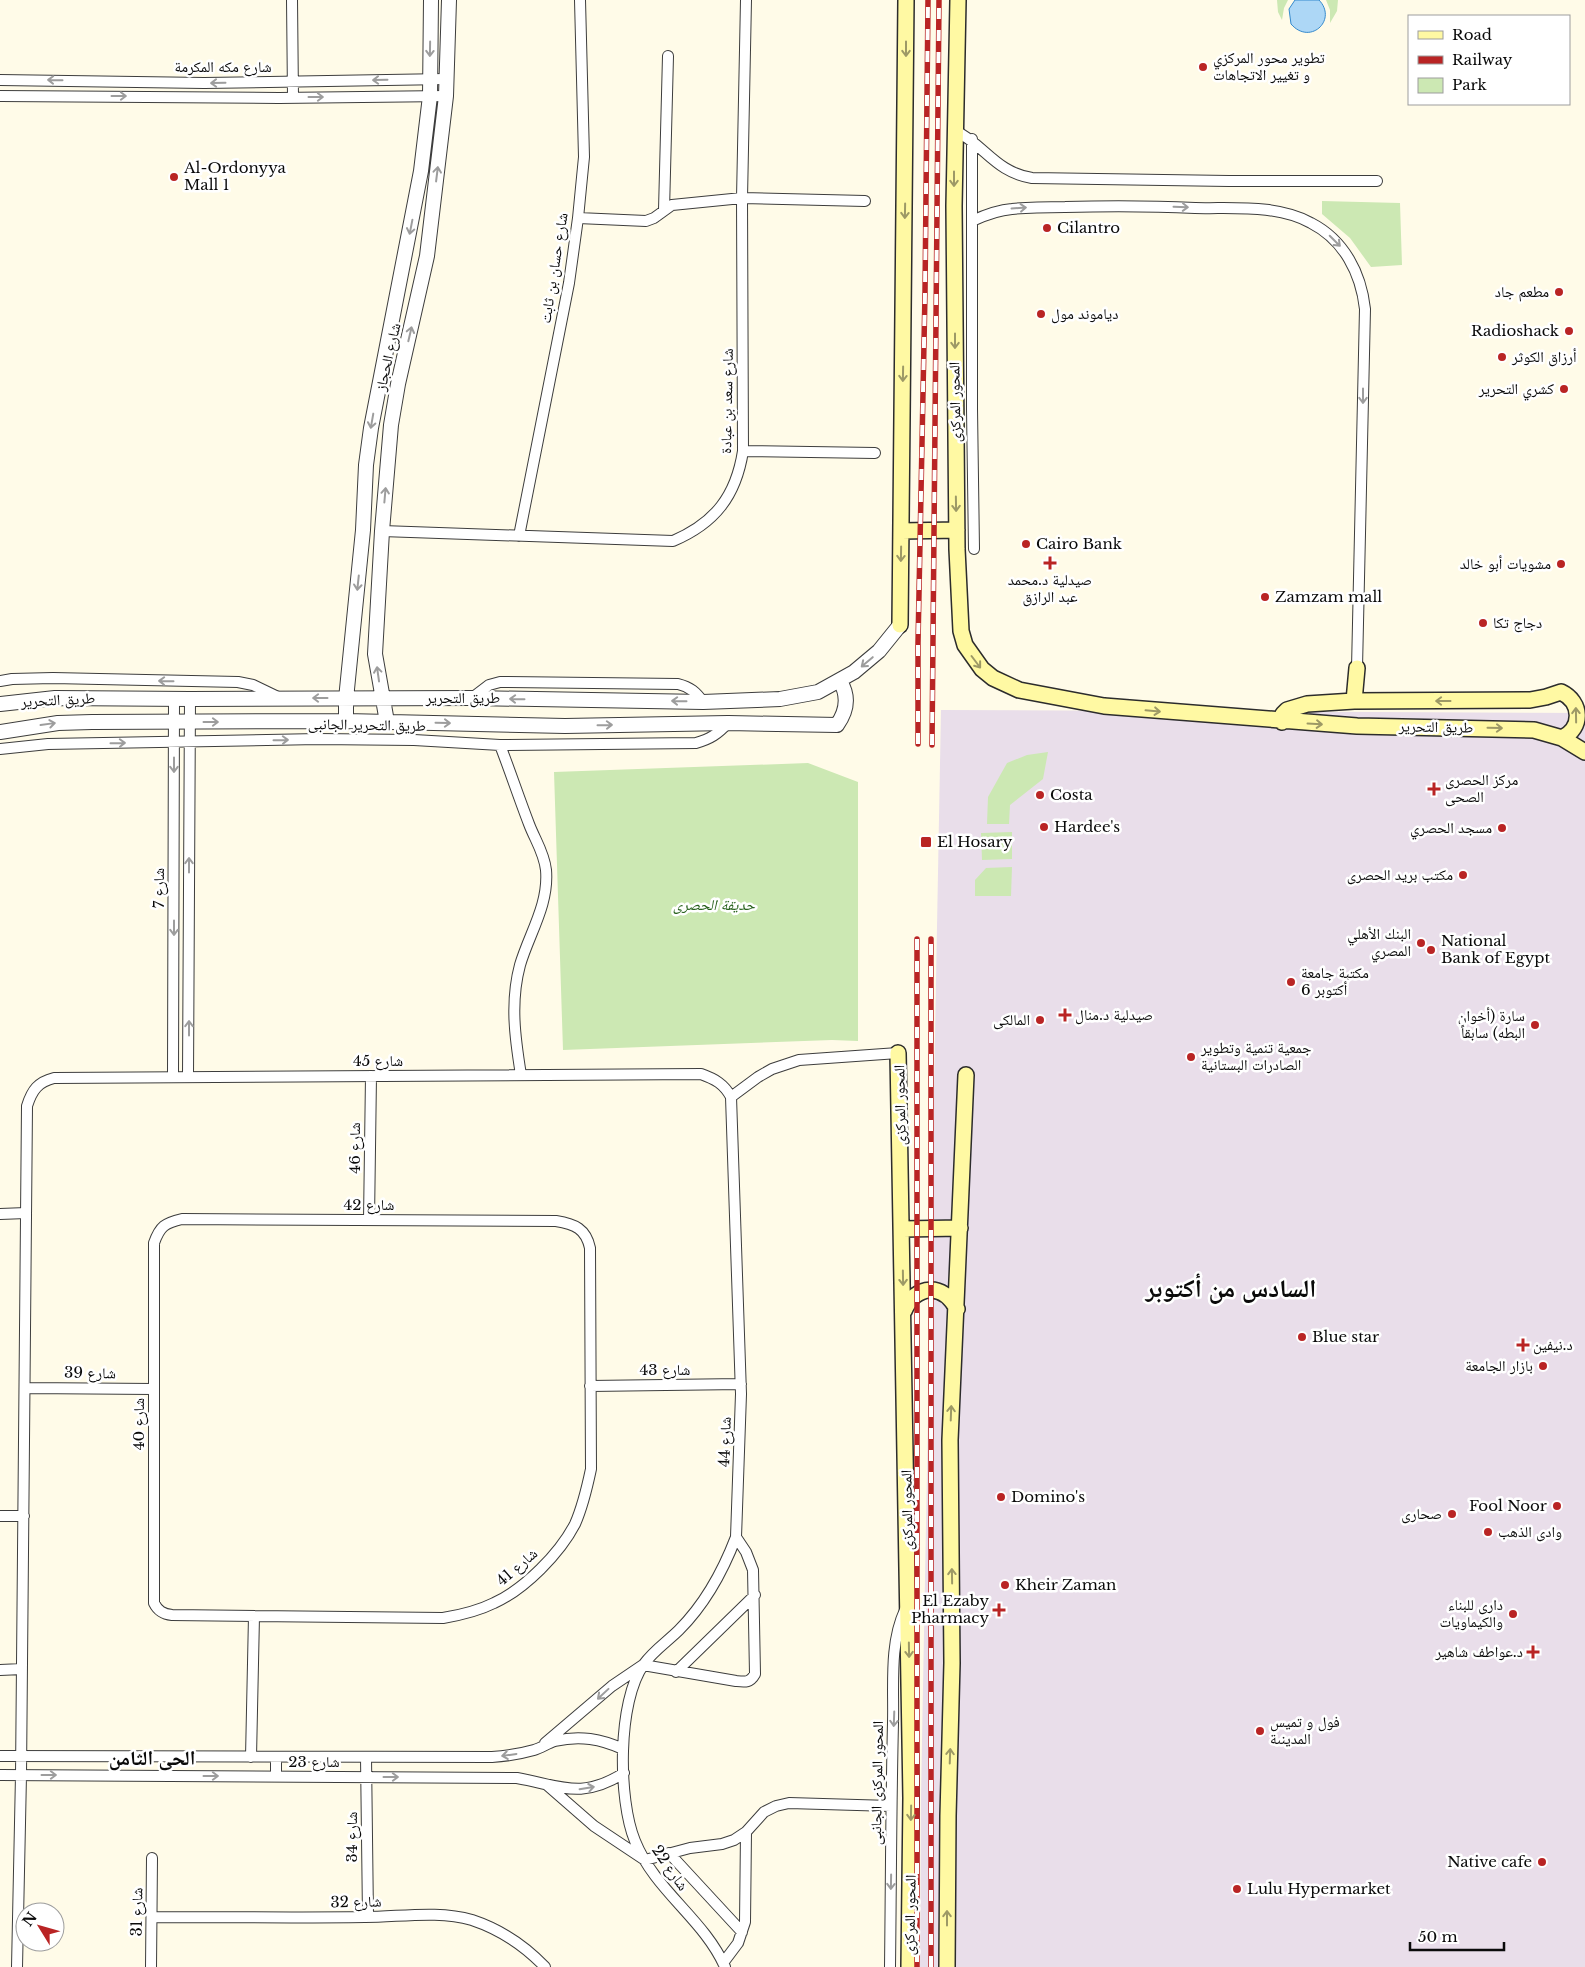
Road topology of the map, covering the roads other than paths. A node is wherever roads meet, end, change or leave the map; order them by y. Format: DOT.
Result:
graph roads {
  1 [pos="292,0"];
  2 [pos="431,0"];
  3 [pos="449,0"];
  4 [pos="580,0"];
  5 [pos="746,0"];
  6 [pos="906,0"];
  7 [pos="958,0"];
  8 [pos="668,56"];
  9 [pos="430,79"];
  10 [pos="446,79"];
  11 [pos="0,80"];
  12 [pos="292,81"];
  13 [pos="0,96"];
  14 [pos="430,96"];
  15 [pos="446,96"];
  16 [pos="293,97"];
  17 [pos="954,130"];
  18 [pos="972,139"];
  19 [pos="1377,181"];
  20 [pos="742,198"];
  21 [pos="865,202"];
  22 [pos="664,210"];
  23 [pos="578,218"];
  24 [pos="972,221"];
  25 [pos="743,451"];
  26 [pos="875,453"];
  27 [pos="957,530"];
  28 [pos="382,531"];
  29 [pos="902,531"];
  30 [pos="519,536"];
  31 [pos="974,549"];
  32 [pos="900,625"];
  33 [pos="1357,668"];
  34 [pos="840,681"];
  35 [pos="0,682"];
  36 [pos="281,698"];
  37 [pos="382,698"];
  38 [pos="174,699"];
  39 [pos="190,699"];
  40 [pos="346,699"];
  41 [pos="1354,701"];
  42 [pos="0,704"];
  43 [pos="1104,706"];
  44 [pos="174,722"];
  45 [pos="190,722"];
  46 [pos="346,722"];
  47 [pos="387,722"];
  48 [pos="1282,722"];
  49 [pos="728,723"];
  50 [pos="0,732"];
  51 [pos="1562,738"];
  52 [pos="174,742"];
  53 [pos="190,742"];
  54 [pos="500,745"];
  55 [pos="0,750"];
  56 [pos="1585,752"];
  57 [pos="898,1053"];
  58 [pos="521,1075"];
  59 [pos="966,1075"];
  60 [pos="371,1076"];
  61 [pos="173,1077"];
  62 [pos="188,1077"];
  63 [pos="731,1097"];
  64 [pos="26,1213"];
  65 [pos="0,1214"];
  66 [pos="369,1220"];
  67 [pos="960,1228"];
  68 [pos="581,1229"];
  69 [pos="903,1229"];
  70 [pos="159,1230"];
  71 [pos="957,1309"];
  72 [pos="904,1311"];
  73 [pos="741,1384"];
  74 [pos="590,1386"];
  75 [pos="25,1388"];
  76 [pos="154,1389"];
  77 [pos="0,1516"];
  78 [pos="24,1516"];
  79 [pos="736,1536"];
  80 [pos="755,1595"];
  81 [pos="908,1603"];
  82 [pos="164,1615"];
  83 [pos="254,1616"];
  84 [pos="642,1665"];
  85 [pos="0,1670"];
  86 [pos="22,1670"];
  87 [pos="676,1672"];
  88 [pos="537,1749"];
  89 [pos="623,1749"];
  90 [pos="0,1756"];
  91 [pos="22,1756"];
  92 [pos="251,1757"];
  93 [pos="276,1757"];
  94 [pos="366,1757"];
  95 [pos="624,1773"];
  96 [pos="0,1775"];
  97 [pos="21,1775"];
  98 [pos="276,1776"];
  99 [pos="367,1777"];
  100 [pos="544,1783"];
  101 [pos="891,1806"];
  102 [pos="746,1832"];
  103 [pos="669,1854"];
  104 [pos="152,1858"];
  105 [pos="645,1860"];
  106 [pos="152,1917"];
  107 [pos="368,1917"];
  108 [pos="742,1932"];
  109 [pos="724,1965"];
  110 [pos="17,1967"];
  111 [pos="151,1967"];
  112 [pos="545,1967"];
  113 [pos="890,1967"];
  114 [pos="909,1967"];
  115 [pos="947,1967"];
  1 -- 12 [label="street"];
  2 -- 9 [label="street, شارع الحجاز, one-way"];
  3 -- 10 [label="street, شارع الحجاز"];
  4 -- 23 [label="street, شارع حسان بن ثابت"];
  5 -- 20 [label="street, شارع سعد بن عبادة"];
  6 -- 29 [label="main road, one-way"];
  7 -- 17 [label="main road, المحور المركزى"];
  8 -- 22 [label="street"];
  9 -- 10 [label="street, شارع مكه المكرمة"];
  9 -- 12 [label="street, شارع مكه المكرمة, one-way"];
  9 -- 14 [label="street, شارع الحجاز"];
  10 -- 15 [label="street, شارع الحجاز"];
  12 -- 11 [label="street, شارع مكه المكرمة, one-way"];
  12 -- 16 [label="street"];
  13 -- 16 [label="street, شارع مكه المكرمة, one-way"];
  14 -- 15 [label="street, شارع مكه المكرمة"];
  16 -- 14 [label="street, شارع مكه المكرمة, one-way"];
  14 -- 40 [label="street, شارع الحجاز, one-way"];
  28 -- 15 [label="street, شارع الحجاز, one-way"];
  17 -- 18 [label="street"];
  17 -- 27 [label="main road, المحور المركزى, one-way"];
  18 -- 19 [label="street"];
  18 -- 24 [label="street"];
  20 -- 21 [label="street"];
  20 -- 22 [label="street"];
  20 -- 25 [label="street, شارع سعد بن عبادة"];
  22 -- 23 [label="street"];
  23 -- 30 [label="street, شارع حسان بن ثابت"];
  24 -- 31 [label="street"];
  24 -- 33 [label="street, one-way"];
  25 -- 26 [label="street"];
  25 -- 30 [label="street, شارع سعد بن عبادة"];
  27 -- 29 [label="main road"];
  27 -- 43 [label="main road, المحور المركزى, one-way"];
  28 -- 30 [label="street, شارع سعد بن عبادة"];
  37 -- 28 [label="street, شارع الحجاز, one-way"];
  29 -- 32 [label="main road, one-way"];
  32 -- 34 [label="street, طريق التحرير, one-way"];
  33 -- 41 [label="main road"];
  34 -- 37 [label="street, طريق التحرير, one-way"];
  34 -- 49 [label="street, طريق التحرير"];
  36 -- 35 [label="street, one-way"];
  36 -- 39 [label="street, طريق التحرير"];
  40 -- 36 [label="street, طريق التحرير, one-way"];
  37 -- 40 [label="street, طريق التحرير"];
  37 -- 47 [label="street, شارع الحجاز"];
  38 -- 39 [label="street, طريق التحرير"];
  38 -- 42 [label="street, طريق التحرير"];
  38 -- 44 [label="street, شارع 7"];
  39 -- 45 [label="street, شارع 7"];
  40 -- 46 [label="street, شارع الحجاز"];
  41 -- 48 [label="main road, طريق التحرير"];
  51 -- 41 [label="main road, طريق التحرير, one-way"];
  43 -- 48 [label="main road, طريق التحرير, one-way"];
  44 -- 45 [label="street, طريق التحرير"];
  50 -- 44 [label="street, طريق التحرير, one-way"];
  44 -- 52 [label="street, شارع 7"];
  45 -- 46 [label="street, طريق التحرير, one-way"];
  45 -- 53 [label="street, شارع 7"];
  46 -- 47 [label="street, طريق التحرير"];
  47 -- 49 [label="street, طريق التحرير, one-way"];
  48 -- 51 [label="main road, طريق التحرير, one-way"];
  49 -- 54 [label="street, طريق التحرير الجانبى"];
  51 -- 56 [label="main road, طريق التحرير"];
  52 -- 53 [label="street, طريق التحرير الجانبى"];
  55 -- 52 [label="street, طريق التحرير الجانبى, one-way"];
  52 -- 61 [label="street, شارع 7, one-way"];
  53 -- 54 [label="street, طريق التحرير الجانبى, one-way"];
  62 -- 53 [label="street, شارع 7, one-way"];
  54 -- 58 [label="street"];
  57 -- 63 [label="street"];
  57 -- 69 [label="main road, المحور المركزى"];
  58 -- 60 [label="street, شارع 45"];
  58 -- 63 [label="street, شارع 45"];
  59 -- 67 [label="main road"];
  60 -- 62 [label="street, شارع 45"];
  60 -- 66 [label="street, شارع 46"];
  61 -- 62 [label="street, شارع 45"];
  61 -- 64 [label="street, شارع 45"];
  63 -- 73 [label="street, شارع 44"];
  64 -- 65 [label="street"];
  64 -- 75 [label="street"];
  66 -- 68 [label="street, شارع 42"];
  66 -- 70 [label="street, شارع 42"];
  67 -- 69 [label="main road"];
  67 -- 71 [label="main road"];
  68 -- 74 [label="street, شارع 41"];
  69 -- 72 [label="main road, المحور المركزى, one-way"];
  70 -- 76 [label="street, شارع 40"];
  71 -- 72 [label="main road"];
  115 -- 71 [label="main road, one-way"];
  72 -- 81 [label="main road, المحور المركزى"];
  73 -- 74 [label="street, شارع 43"];
  73 -- 79 [label="street, شارع 44"];
  74 -- 83 [label="street, شارع 41"];
  75 -- 76 [label="street, شارع 39"];
  75 -- 78 [label="street"];
  76 -- 82 [label="street, شارع 40"];
  77 -- 78 [label="street"];
  78 -- 86 [label="street"];
  79 -- 80 [label="street"];
  79 -- 84 [label="street, شارع 44"];
  80 -- 87 [label="street"];
  80 -- 87 [label="street"];
  81 -- 101 [label="street, المحور المركزى الجانبى, one-way"];
  81 -- 114 [label="main road, المحور المركزى, one-way"];
  82 -- 83 [label="street, شارع 41"];
  83 -- 92 [label="street"];
  84 -- 87 [label="street"];
  84 -- 88 [label="street, one-way"];
  84 -- 89 [label="street, شارع 44"];
  85 -- 86 [label="street"];
  86 -- 91 [label="street"];
  88 -- 89 [label="street, شارع 23"];
  88 -- 94 [label="street, شارع 23, one-way"];
  89 -- 95 [label="street, شارع 44"];
  90 -- 91 [label="street, شارع 23"];
  91 -- 92 [label="street, شارع 23"];
  91 -- 97 [label="street"];
  92 -- 93 [label="street, شارع 23"];
  93 -- 94 [label="street, شارع 23"];
  93 -- 98 [label="street"];
  94 -- 99 [label="street, شارع 34"];
  100 -- 95 [label="street, شارع 23, one-way"];
  95 -- 105 [label="street, شارع 22"];
  96 -- 97 [label="street, شارع 23"];
  97 -- 98 [label="street, شارع 23, one-way"];
  97 -- 110 [label="street"];
  98 -- 99 [label="street, شارع 23"];
  99 -- 100 [label="street, شارع 23, one-way"];
  99 -- 107 [label="street, شارع 34"];
  100 -- 105 [label="street"];
  101 -- 102 [label="street"];
  101 -- 113 [label="street, المحور المركزى الجانبى, one-way"];
  102 -- 103 [label="street"];
  102 -- 108 [label="street"];
  103 -- 105 [label="street"];
  103 -- 108 [label="street"];
  104 -- 106 [label="street, شارع 31"];
  105 -- 109 [label="street, شارع 22"];
  106 -- 107 [label="street, شارع 32"];
  106 -- 111 [label="street, شارع 31"];
  107 -- 112 [label="street, شارع 32"];
  108 -- 109 [label="street"];
}
